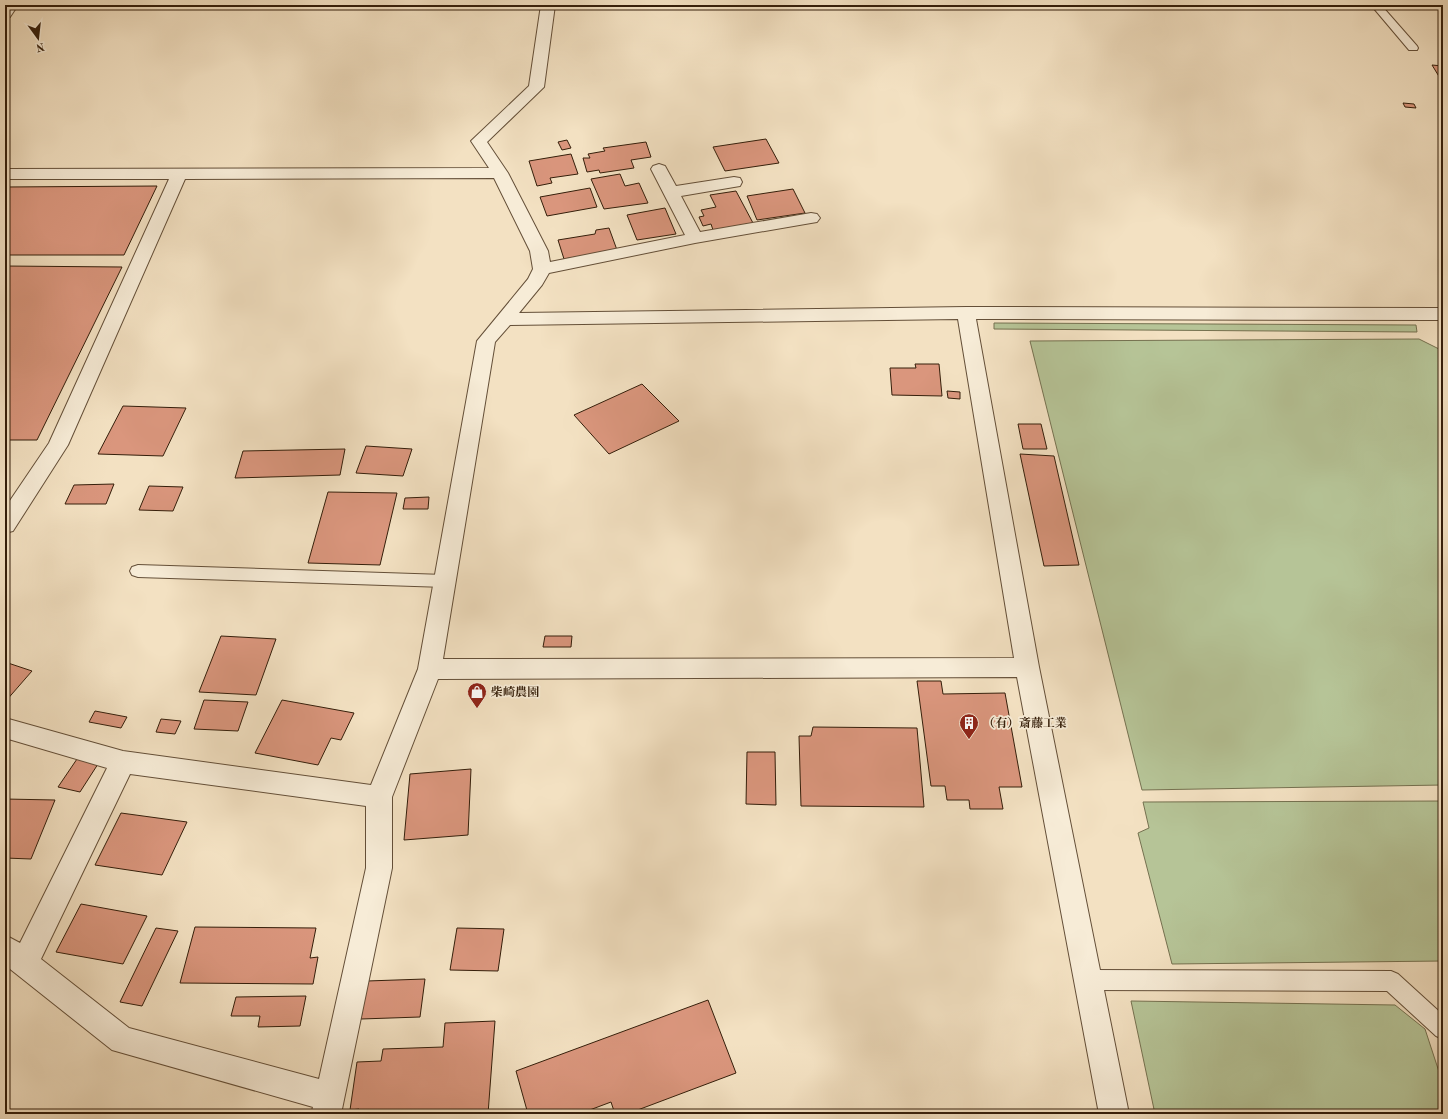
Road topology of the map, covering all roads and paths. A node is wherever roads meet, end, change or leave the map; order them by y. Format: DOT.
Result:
graph roads {
  1 [pos="12,5"];
  2 [pos="548,5"];
  3 [pos="1376,5"];
  4 [pos="5,14"];
  5 [pos="1413,48"];
  6 [pos="659,169"];
  7 [pos="500,173"];
  8 [pos="5,174"];
  9 [pos="179,174"];
  10 [pos="734,182"];
  11 [pos="672,192"];
  12 [pos="811,218"];
  13 [pos="696,238"];
  14 [pos="542,269"];
  15 [pos="966,313"];
  16 [pos="1443,314"];
  17 [pos="504,319"];
  18 [pos="5,525"];
  19 [pos="138,571"];
  20 [pos="445,581"];
  21 [pos="1027,667"];
  22 [pos="430,669"];
  23 [pos="5,728"];
  24 [pos="123,762"];
  25 [pos="379,798"];
  26 [pos="15,956"];
  27 [pos="1088,980"];
  28 [pos="1443,1029"];
  29 [pos="327,1106"];
  30 [pos="1114,1114"];
  1 -- 4 [label="street"];
  2 -- 7 [label="street"];
  3 -- 5 [label="lane"];
  6 -- 11 [label="street"];
  7 -- 9 [label="street"];
  7 -- 14 [label="street"];
  8 -- 9 [label="street"];
  9 -- 18 [label="street"];
  10 -- 11 [label="street"];
  11 -- 13 [label="street"];
  12 -- 13 [label="street"];
  13 -- 14 [label="street"];
  14 -- 17 [label="street"];
  15 -- 16 [label="street"];
  15 -- 17 [label="street"];
  15 -- 21 [label="street"];
  17 -- 20 [label="street"];
  19 -- 20 [label="lane"];
  20 -- 22 [label="street"];
  21 -- 22 [label="street"];
  21 -- 27 [label="street"];
  22 -- 25 [label="street"];
  23 -- 24 [label="street"];
  24 -- 25 [label="street"];
  24 -- 26 [label="street"];
  25 -- 29 [label="street"];
  26 -- 29 [label="street"];
  27 -- 28 [label="lane"];
  27 -- 30 [label="street"];
}
